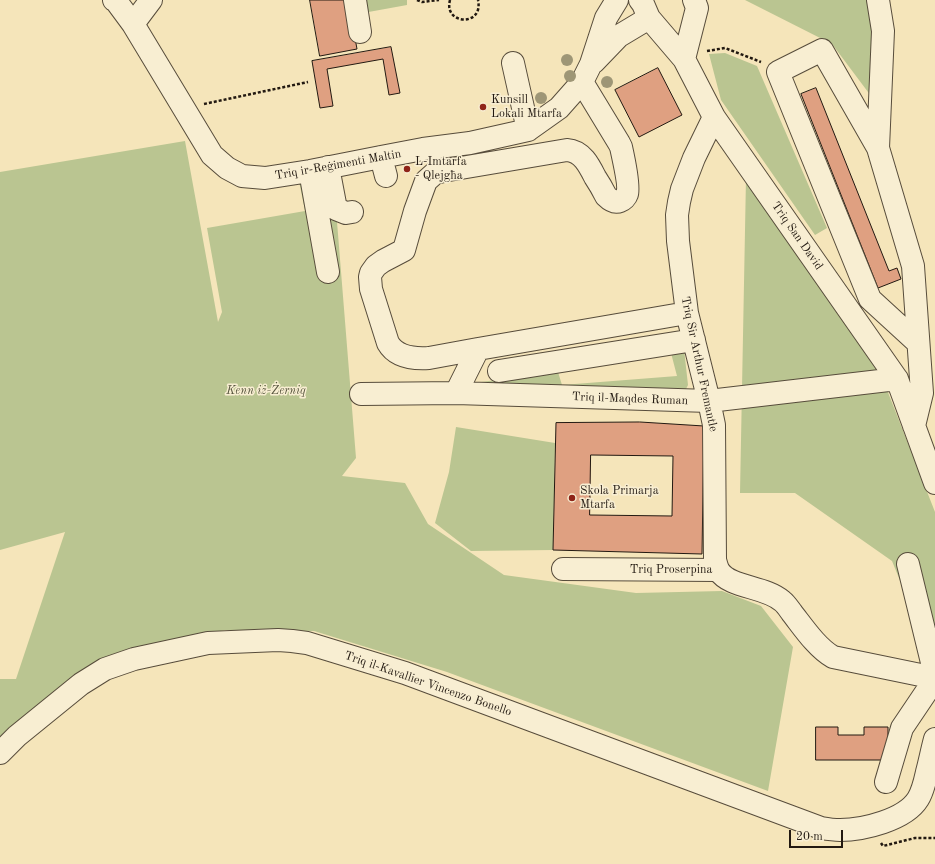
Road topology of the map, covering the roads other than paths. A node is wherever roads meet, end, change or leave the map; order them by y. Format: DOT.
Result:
graph roads {
  1 [pos="114,0"];
  2 [pos="151,0"];
  3 [pos="354,0"];
  4 [pos="617,0"];
  5 [pos="694,0"];
  6 [pos="878,0"];
  7 [pos="644,6"];
  8 [pos="133,24"];
  9 [pos="360,32"];
  10 [pos="684,59"];
  11 [pos="512,63"];
  12 [pos="587,73"];
  13 [pos="714,117"];
  14 [pos="528,130"];
  15 [pos="878,148"];
  16 [pos="319,169"];
  17 [pos="352,212"];
  18 [pos="328,272"];
  19 [pos="687,313"];
  20 [pos="694,340"];
  21 [pos="918,343"];
  22 [pos="478,348"];
  23 [pos="499,371"];
  24 [pos="897,379"];
  25 [pos="456,393"];
  26 [pos="361,394"];
  27 [pos="709,401"];
  28 [pos="914,426"];
  29 [pos="935,483"];
  30 [pos="908,564"];
  31 [pos="563,569"];
  32 [pos="718,570"];
  33 [pos="935,675"];
  34 [pos="935,679"];
  35 [pos="935,739"];
  36 [pos="0,753"];
  37 [pos="886,782"];
  1 -- 8 [label="street, Triq ir-Reġimenti Maltin"];
  2 -- 8 [label="street"];
  3 -- 9 [label="street"];
  4 -- 12 [label="street, Triq ir-Reġimenti Maltin"];
  5 -- 10 [label="street"];
  6 -- 15 [label="street"];
  7 -- 10 [label="street, Triq San David"];
  7 -- 12 [label="street, Triq ir-Reġimenti Maltin"];
  8 -- 16 [label="street, Triq ir-Reġimenti Maltin"];
  10 -- 13 [label="street, Triq San David"];
  11 -- 14 [label="street"];
  12 -- 14 [label="street, Triq ir-Reġimenti Maltin"];
  12 -- 22 [label="street"];
  13 -- 19 [label="street, Triq Sir Arthur Fremantle"];
  13 -- 24 [label="street, Triq San David"];
  14 -- 16 [label="street, Triq ir-Reġimenti Maltin"];
  15 -- 21 [label="street"];
  15 -- 21 [label="street"];
  16 -- 17 [label="street"];
  16 -- 18 [label="street"];
  19 -- 20 [label="street, Triq Sir Arthur Fremantle"];
  19 -- 22 [label="street"];
  20 -- 23 [label="street"];
  20 -- 27 [label="street, Triq Sir Arthur Fremantle"];
  21 -- 28 [label="street"];
  22 -- 25 [label="street"];
  24 -- 27 [label="street, Triq il-Maqdes Ruman"];
  24 -- 28 [label="street, Triq San David"];
  25 -- 26 [label="street, Triq il-Maqdes Ruman"];
  25 -- 27 [label="street, Triq il-Maqdes Ruman"];
  27 -- 32 [label="street, Triq Sir Arthur Fremantle"];
  28 -- 29 [label="street, Triq San David"];
  30 -- 33 [label="street"];
  31 -- 32 [label="street, Triq Proserpina"];
  32 -- 34 [label="street, Triq Proserpina"];
  34 -- 37 [label="street"];
  35 -- 36 [label="street, Triq il-Kavallier Vincenzo Bonello"];
}
